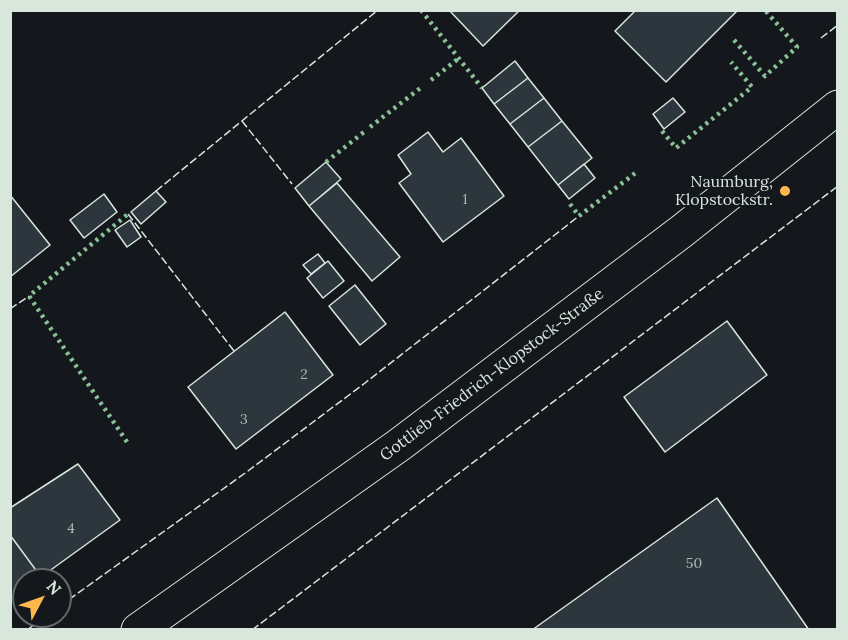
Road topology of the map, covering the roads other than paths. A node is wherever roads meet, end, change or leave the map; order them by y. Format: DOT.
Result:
graph roads {
  1 [pos="837,107"];
  2 [pos="138,630"];
  1 -- 2 [label="street, Gottlieb-Friedrich-Klopstock-Straße"];
}
